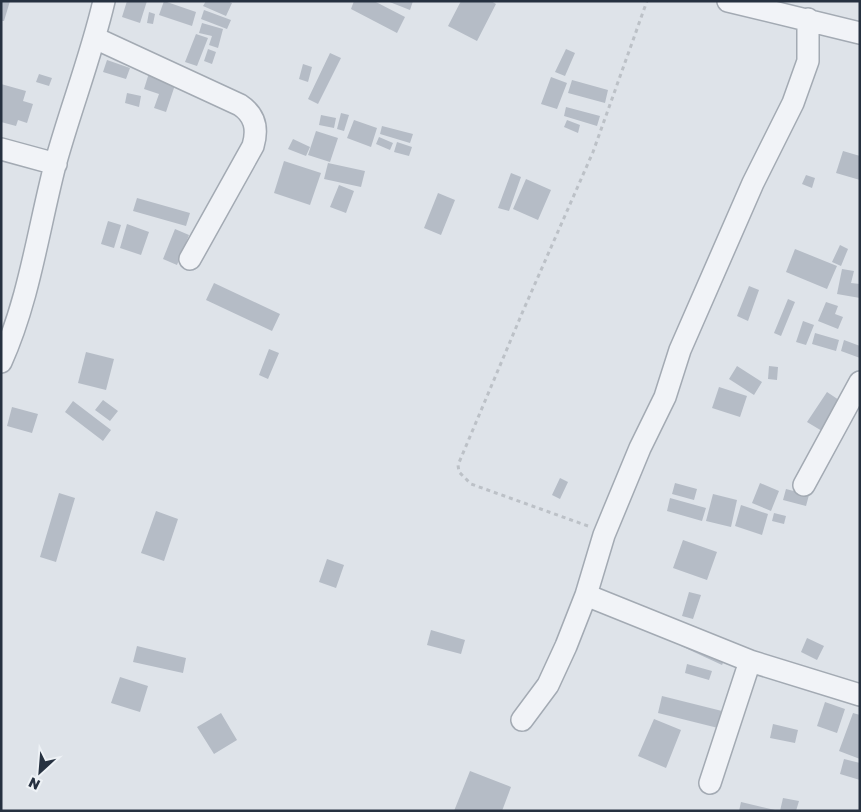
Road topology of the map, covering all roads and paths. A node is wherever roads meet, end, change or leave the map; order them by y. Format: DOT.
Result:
graph roads {
  1 [pos="104,1"];
  2 [pos="647,1"];
  3 [pos="728,1"];
  4 [pos="808,19"];
  5 [pos="860,33"];
  6 [pos="95,38"];
  7 [pos="1,149"];
  8 [pos="56,164"];
  9 [pos="190,259"];
  10 [pos="1,362"];
  11 [pos="860,382"];
  12 [pos="804,485"];
  13 [pos="604,535"];
  14 [pos="586,595"];
  15 [pos="750,661"];
  16 [pos="860,695"];
  17 [pos="522,720"];
  18 [pos="710,784"];
  1 -- 6 [label="street"];
  2 -- 13 [label="path"];
  3 -- 4 [label="street"];
  4 -- 5 [label="street"];
  4 -- 13 [label="street"];
  6 -- 8 [label="street"];
  6 -- 9 [label="street"];
  7 -- 8 [label="street"];
  8 -- 10 [label="street"];
  11 -- 12 [label="street"];
  13 -- 14 [label="street"];
  14 -- 15 [label="street"];
  14 -- 17 [label="street"];
  15 -- 16 [label="street"];
  15 -- 18 [label="street"];
}
